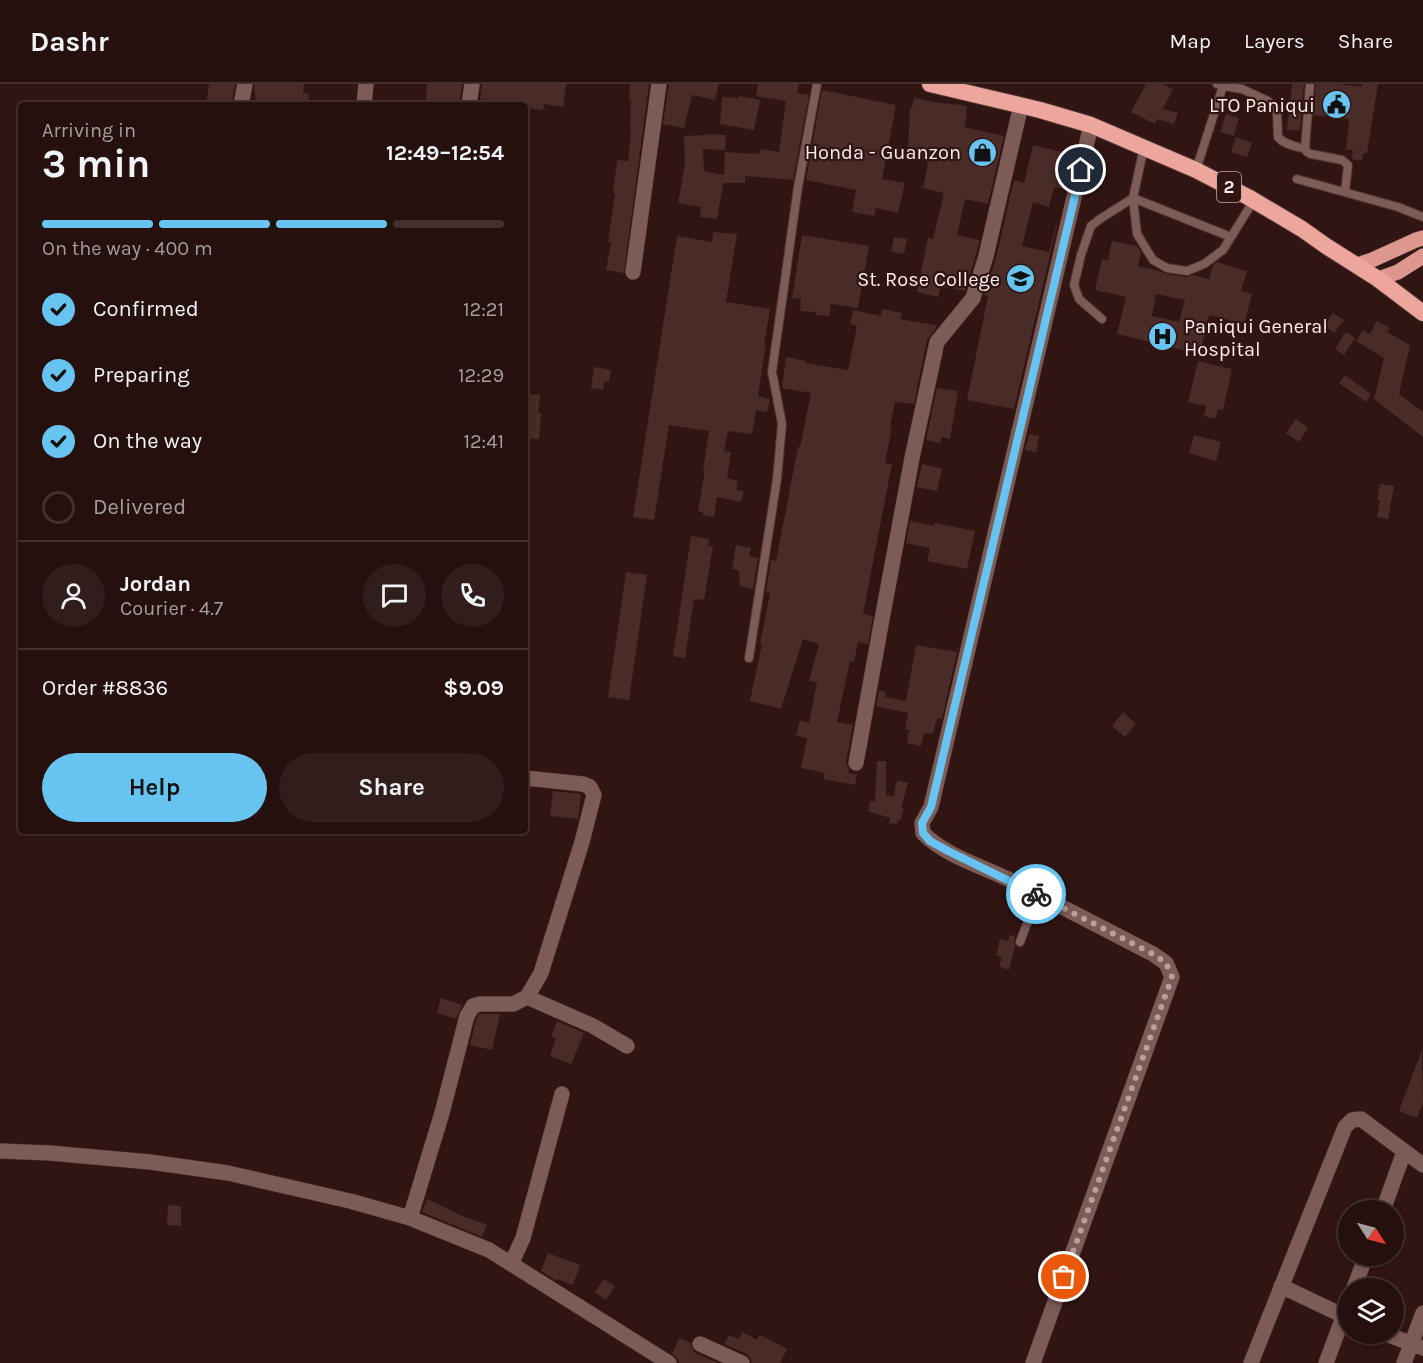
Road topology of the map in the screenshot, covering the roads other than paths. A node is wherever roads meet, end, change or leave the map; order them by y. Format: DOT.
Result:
graph roads {
  1 [pos="244,84"];
  2 [pos="366,84"];
  3 [pos="472,84"];
  4 [pos="659,84"];
  5 [pos="817,84"];
  6 [pos="930,84"];
  7 [pos="1310,84"];
  8 [pos="1220,85"];
  9 [pos="242,102"];
  10 [pos="364,102"];
  11 [pos="469,102"];
  12 [pos="1021,105"];
  13 [pos="1091,124"];
  14 [pos="1144,147"];
  15 [pos="1305,149"];
  16 [pos="1196,170"];
  17 [pos="1297,179"];
  18 [pos="1345,192"];
  19 [pos="1133,198"];
  20 [pos="1254,200"];
  21 [pos="1423,217"];
  22 [pos="1231,237"];
  23 [pos="1423,238"];
  24 [pos="1423,256"];
  25 [pos="1357,265"];
  26 [pos="633,272"];
  27 [pos="1378,279"];
  28 [pos="1423,313"];
  29 [pos="1102,319"];
  30 [pos="749,658"];
  31 [pos="856,763"];
  32 [pos="528,778"];
  33 [pos="1038,895"];
  34 [pos="1020,942"];
  35 [pos="527,997"];
  36 [pos="627,1046"];
  37 [pos="562,1094"];
  38 [pos="0,1151"];
  39 [pos="1404,1152"];
  40 [pos="1423,1165"];
  41 [pos="1387,1200"];
  42 [pos="410,1218"];
  43 [pos="511,1264"];
  44 [pos="1281,1286"];
  45 [pos="1338,1309"];
  46 [pos="1423,1313"];
  47 [pos="1338,1334"];
  48 [pos="700,1344"];
  49 [pos="1417,1346"];
  50 [pos="669,1363"];
  51 [pos="742,1363"];
  52 [pos="1033,1363"];
  53 [pos="1251,1363"];
  54 [pos="1326,1363"];
  55 [pos="1404,1363"];
  1 -- 9 [label="street"];
  2 -- 10 [label="street"];
  3 -- 11 [label="street"];
  4 -- 26 [label="street"];
  5 -- 30 [label="lane"];
  6 -- 12 [label="highway, 2"];
  7 -- 15 [label="lane"];
  8 -- 15 [label="lane"];
  8 -- 16 [label="lane"];
  12 -- 13 [label="highway, 2"];
  12 -- 31 [label="street"];
  13 -- 14 [label="highway, 2"];
  13 -- 33 [label="street"];
  14 -- 16 [label="highway, 2"];
  14 -- 19 [label="lane"];
  15 -- 18 [label="lane"];
  16 -- 20 [label="highway, 2"];
  17 -- 18 [label="lane"];
  18 -- 21 [label="lane"];
  19 -- 22 [label="lane"];
  19 -- 22 [label="lane"];
  19 -- 29 [label="lane"];
  20 -- 22 [label="lane"];
  20 -- 25 [label="highway, 2"];
  23 -- 25 [label="main road"];
  24 -- 27 [label="main road"];
  25 -- 27 [label="highway, 2"];
  27 -- 28 [label="highway, 2"];
  32 -- 35 [label="street"];
  33 -- 34 [label="lane"];
  33 -- 52 [label="street"];
  35 -- 36 [label="street"];
  35 -- 42 [label="street"];
  37 -- 43 [label="street"];
  38 -- 42 [label="street"];
  39 -- 40 [label="street"];
  39 -- 41 [label="street"];
  39 -- 44 [label="street"];
  42 -- 43 [label="street"];
  43 -- 50 [label="street"];
  44 -- 45 [label="street"];
  44 -- 53 [label="street"];
  46 -- 49 [label="street"];
  47 -- 54 [label="street"];
  48 -- 51 [label="street"];
  49 -- 55 [label="street"];
}
